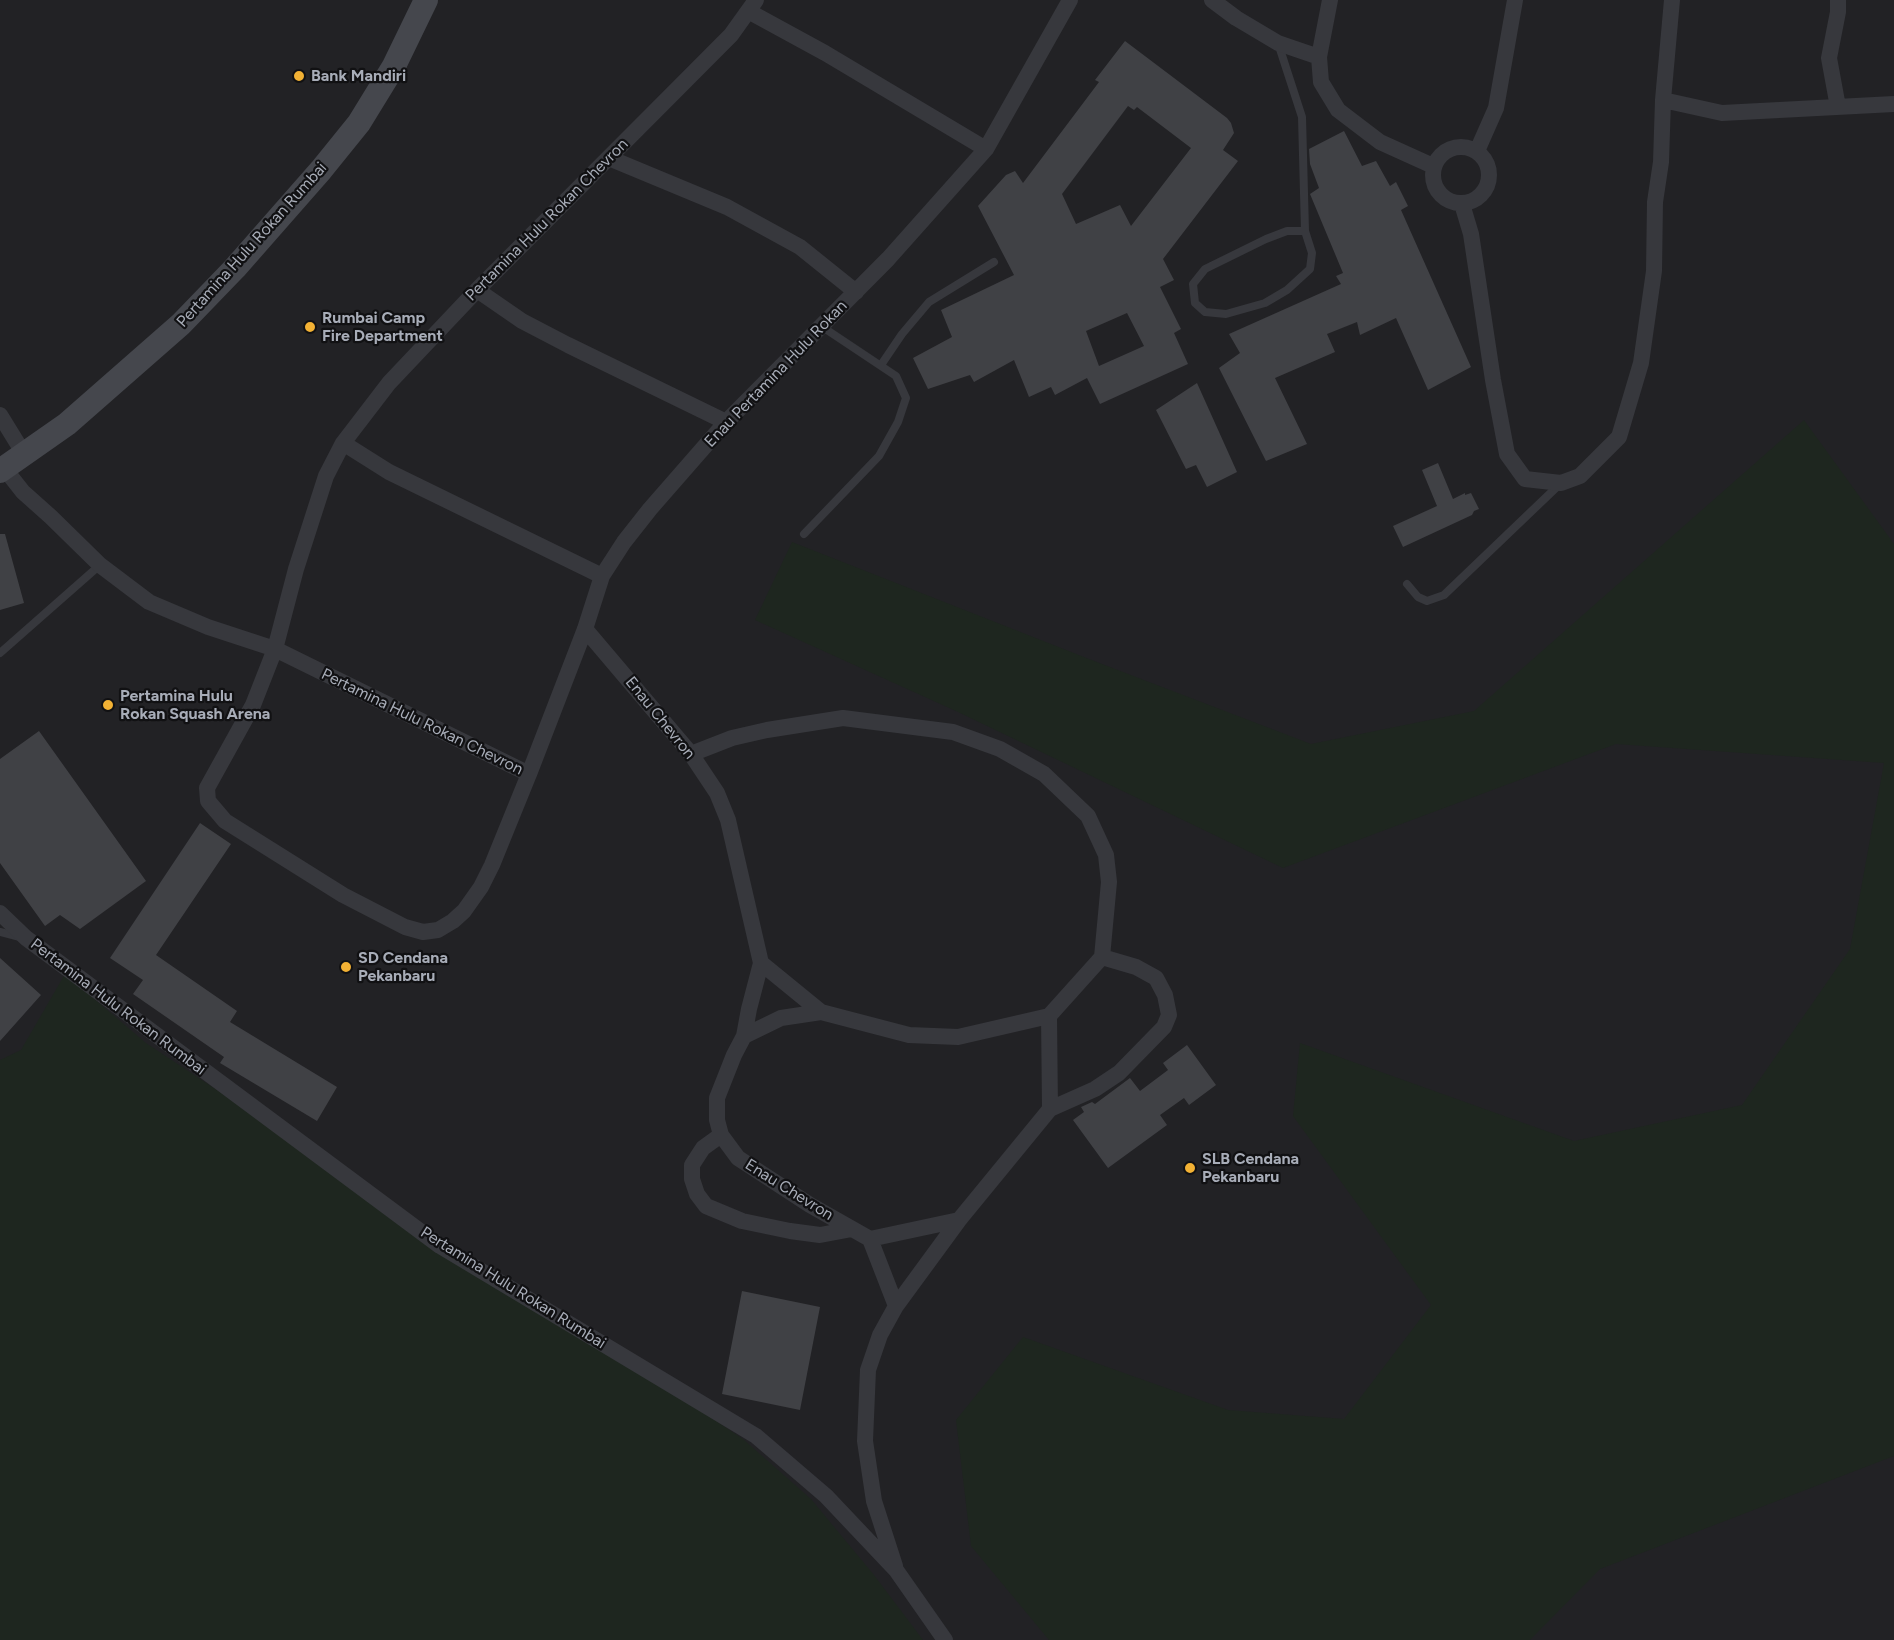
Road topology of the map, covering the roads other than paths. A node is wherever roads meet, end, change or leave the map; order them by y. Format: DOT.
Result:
graph roads {
  1 [pos="426,0"];
  2 [pos="1070,0"];
  3 [pos="1212,0"];
  4 [pos="1330,0"];
  5 [pos="1515,0"];
  6 [pos="1672,0"];
  7 [pos="1838,0"];
  8 [pos="752,5"];
  9 [pos="1278,43"];
  10 [pos="1319,57"];
  11 [pos="1663,100"];
  12 [pos="1894,104"];
  13 [pos="1838,107"];
  14 [pos="986,149"];
  15 [pos="1477,151"];
  16 [pos="609,158"];
  17 [pos="1433,166"];
  18 [pos="1462,204"];
  19 [pos="1305,231"];
  20 [pos="994,262"];
  21 [pos="477,290"];
  22 [pos="856,292"];
  23 [pos="822,326"];
  24 [pos="881,365"];
  25 [pos="0,415"];
  26 [pos="726,422"];
  27 [pos="343,443"];
  28 [pos="24,454"];
  29 [pos="2,470"];
  30 [pos="1561,483"];
  31 [pos="804,534"];
  32 [pos="100,565"];
  33 [pos="602,576"];
  34 [pos="1407,584"];
  35 [pos="585,629"];
  36 [pos="275,648"];
  37 [pos="0,653"];
  38 [pos="692,754"];
  39 [pos="529,774"];
  40 [pos="0,914"];
  41 [pos="0,932"];
  42 [pos="26,938"];
  43 [pos="1102,957"];
  44 [pos="761,963"];
  45 [pos="821,1012"];
  46 [pos="1048,1016"];
  47 [pos="744,1036"];
  48 [pos="1050,1109"];
  49 [pos="721,1135"];
  50 [pos="959,1220"];
  51 [pos="852,1229"];
  52 [pos="870,1239"];
  53 [pos="896,1306"];
  54 [pos="896,1570"];
  55 [pos="945,1640"];
  1 -- 28 [label="street, Pertamina Hulu Rokan Rumbai"];
  2 -- 14 [label="street, Enau Pertamina Hulu Rokan"];
  3 -- 9 [label="street"];
  4 -- 10 [label="street"];
  5 -- 15 [label="street"];
  6 -- 11 [label="street"];
  7 -- 13 [label="street"];
  8 -- 14 [label="street"];
  8 -- 16 [label="street, Pertamina Hulu Rokan Chevron"];
  9 -- 10 [label="street"];
  9 -- 19 [label="lane"];
  10 -- 17 [label="street"];
  11 -- 13 [label="street"];
  11 -- 30 [label="street"];
  12 -- 13 [label="street"];
  14 -- 22 [label="street, Enau Pertamina Hulu Rokan"];
  15 -- 17 [label="street"];
  15 -- 18 [label="street"];
  16 -- 21 [label="street, Pertamina Hulu Rokan Chevron"];
  16 -- 22 [label="street"];
  17 -- 18 [label="street"];
  18 -- 30 [label="street"];
  19 -- 19 [label="lane"];
  20 -- 24 [label="lane"];
  21 -- 26 [label="street"];
  21 -- 27 [label="street, Pertamina Hulu Rokan Chevron"];
  22 -- 23 [label="street, Enau Pertamina Hulu Rokan"];
  23 -- 24 [label="lane"];
  23 -- 26 [label="street, Enau Pertamina Hulu Rokan"];
  24 -- 31 [label="lane"];
  25 -- 28 [label="street"];
  26 -- 33 [label="street, Enau Pertamina Hulu Rokan"];
  27 -- 33 [label="street"];
  27 -- 36 [label="street, Pertamina Hulu Rokan Chevron"];
  28 -- 29 [label="street, Pertamina Hulu Rokan Rumbai"];
  29 -- 32 [label="street, Pertamina Hulu Rokan Chevron"];
  30 -- 34 [label="lane"];
  32 -- 36 [label="street, Pertamina Hulu Rokan Chevron"];
  32 -- 37 [label="lane"];
  33 -- 35 [label="street, Enau Pertamina Hulu Rokan"];
  35 -- 38 [label="street, Enau Chevron"];
  35 -- 39 [label="street, Enau Pertamina Hulu Rokan"];
  36 -- 39 [label="street, Pertamina Hulu Rokan Chevron"];
  36 -- 39 [label="street, Pertamina Hulu Rokan Chevron"];
  38 -- 43 [label="street"];
  38 -- 44 [label="street, Enau Chevron"];
  40 -- 42 [label="street, Pertamina Hulu Rokan Rumbai"];
  41 -- 42 [label="lane"];
  42 -- 54 [label="street, Pertamina Hulu Rokan Rumbai"];
  43 -- 46 [label="street"];
  43 -- 48 [label="street"];
  44 -- 45 [label="street"];
  44 -- 47 [label="street, Enau Chevron"];
  45 -- 46 [label="street"];
  45 -- 47 [label="street"];
  46 -- 48 [label="street"];
  47 -- 49 [label="street, Enau Chevron"];
  48 -- 50 [label="street"];
  49 -- 51 [label="street, Enau Chevron"];
  49 -- 51 [label="street"];
  50 -- 52 [label="street"];
  50 -- 53 [label="street"];
  51 -- 52 [label="street, Enau Chevron"];
  52 -- 53 [label="street"];
  53 -- 54 [label="street"];
  54 -- 55 [label="street, Pertamina Hulu Rokan Rumbai"];
}
